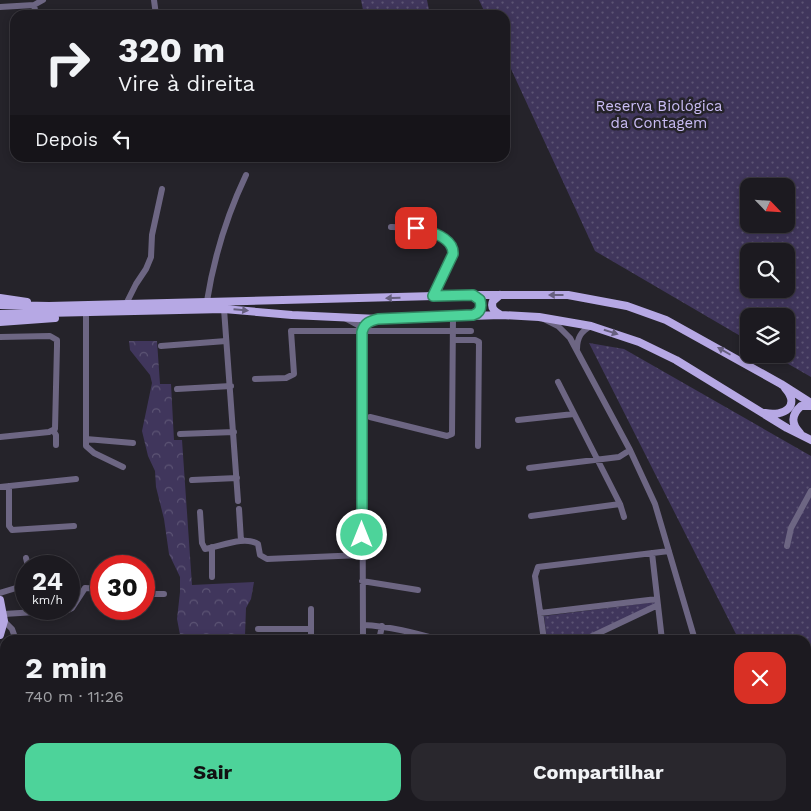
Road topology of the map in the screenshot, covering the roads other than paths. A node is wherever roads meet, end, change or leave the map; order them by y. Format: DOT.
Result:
graph roads {
  1 [pos="43,0"];
  2 [pos="29,4"];
  3 [pos="0,7"];
  4 [pos="246,175"];
  5 [pos="162,189"];
  6 [pos="391,227"];
  7 [pos="473,295"];
  8 [pos="500,295"];
  9 [pos="433,296"];
  10 [pos="0,298"];
  11 [pos="207,301"];
  12 [pos="126,304"];
  13 [pos="0,305"];
  14 [pos="49,306"];
  15 [pos="224,309"];
  16 [pos="84,312"];
  17 [pos="0,314"];
  18 [pos="473,315"];
  19 [pos="501,315"];
  20 [pos="453,316"];
  21 [pos="539,317"];
  22 [pos="345,318"];
  23 [pos="378,319"];
  24 [pos="0,322"];
  25 [pos="592,326"];
  26 [pos="453,331"];
  27 [pos="471,331"];
  28 [pos="362,332"];
  29 [pos="0,337"];
  30 [pos="453,340"];
  31 [pos="226,341"];
  32 [pos="161,346"];
  33 [pos="577,350"];
  34 [pos="255,379"];
  35 [pos="558,382"];
  36 [pos="781,384"];
  37 [pos="231,386"];
  38 [pos="177,389"];
  39 [pos="811,405"];
  40 [pos="760,412"];
  41 [pos="574,414"];
  42 [pos="370,417"];
  43 [pos="518,420"];
  44 [pos="53,430"];
  45 [pos="234,432"];
  46 [pos="180,434"];
  47 [pos="0,437"];
  48 [pos="808,438"];
  49 [pos="86,439"];
  50 [pos="133,443"];
  51 [pos="56,445"];
  52 [pos="478,446"];
  53 [pos="630,450"];
  54 [pos="597,460"];
  55 [pos="123,467"];
  56 [pos="530,468"];
  57 [pos="237,478"];
  58 [pos="76,479"];
  59 [pos="192,480"];
  60 [pos="9,486"];
  61 [pos="0,487"];
  62 [pos="811,491"];
  63 [pos="238,501"];
  64 [pos="620,504"];
  65 [pos="239,509"];
  66 [pos="200,512"];
  67 [pos="531,516"];
  68 [pos="624,517"];
  69 [pos="74,526"];
  70 [pos="241,541"];
  71 [pos="787,546"];
  72 [pos="212,547"];
  73 [pos="669,551"];
  74 [pos="652,553"];
  75 [pos="362,555"];
  76 [pos="212,577"];
  77 [pos="362,581"];
  78 [pos="15,588"];
  79 [pos="90,588"];
  80 [pos="418,590"];
  81 [pos="0,593"];
  82 [pos="155,594"];
  83 [pos="164,594"];
  84 [pos="0,600"];
  85 [pos="658,602"];
  86 [pos="311,609"];
  87 [pos="540,613"];
  88 [pos="3,614"];
  89 [pos="363,625"];
  90 [pos="382,626"];
  91 [pos="311,628"];
  92 [pos="12,629"];
  93 [pos="258,629"];
  94 [pos="0,632"];
  95 [pos="14,635"];
  96 [pos="311,635"];
  97 [pos="363,635"];
  98 [pos="380,635"];
  99 [pos="419,635"];
  100 [pos="543,635"];
  101 [pos="594,635"];
  102 [pos="661,635"];
  103 [pos="694,635"];
  1 -- 2 [label="street"];
  2 -- 3 [label="street"];
  4 -- 11 [label="street"];
  5 -- 12 [label="street"];
  6 -- 9 [label="street"];
  7 -- 8 [label="main road"];
  7 -- 9 [label="main road"];
  7 -- 18 [label="main road"];
  8 -- 19 [label="main road"];
  36 -- 8 [label="main road, one-way"];
  9 -- 11 [label="main road, one-way"];
  10 -- 14 [label="main road"];
  11 -- 12 [label="main road"];
  12 -- 14 [label="main road"];
  13 -- 14 [label="main road"];
  15 -- 16 [label="main road"];
  15 -- 22 [label="main road, one-way"];
  15 -- 31 [label="street"];
  16 -- 17 [label="main road"];
  16 -- 24 [label="main road"];
  16 -- 49 [label="street"];
  18 -- 19 [label="main road"];
  18 -- 20 [label="main road"];
  19 -- 21 [label="main road"];
  20 -- 23 [label="main road"];
  20 -- 26 [label="street"];
  21 -- 25 [label="main road"];
  21 -- 33 [label="street"];
  22 -- 23 [label="main road"];
  22 -- 28 [label="street"];
  23 -- 28 [label="street"];
  25 -- 33 [label="street"];
  25 -- 40 [label="main road, one-way"];
  26 -- 27 [label="street"];
  26 -- 28 [label="street"];
  26 -- 30 [label="street"];
  28 -- 34 [label="street"];
  28 -- 75 [label="street"];
  29 -- 44 [label="street"];
  30 -- 42 [label="street"];
  30 -- 52 [label="street"];
  31 -- 32 [label="street"];
  31 -- 37 [label="street"];
  33 -- 53 [label="street"];
  35 -- 41 [label="street"];
  36 -- 39 [label="main road"];
  36 -- 40 [label="main road"];
  37 -- 38 [label="street"];
  37 -- 45 [label="street"];
  39 -- 48 [label="main road"];
  40 -- 48 [label="main road"];
  41 -- 43 [label="street"];
  41 -- 54 [label="street"];
  44 -- 47 [label="street"];
  44 -- 51 [label="street"];
  45 -- 46 [label="street"];
  45 -- 57 [label="street"];
  49 -- 50 [label="street"];
  49 -- 55 [label="street"];
  53 -- 54 [label="street"];
  53 -- 73 [label="street"];
  54 -- 56 [label="street"];
  54 -- 64 [label="street"];
  57 -- 59 [label="street"];
  57 -- 63 [label="street"];
  58 -- 60 [label="street"];
  60 -- 61 [label="street"];
  60 -- 69 [label="street"];
  62 -- 71 [label="street"];
  64 -- 67 [label="street"];
  64 -- 68 [label="street"];
  65 -- 70 [label="street"];
  66 -- 72 [label="street"];
  70 -- 72 [label="street"];
  70 -- 75 [label="street"];
  72 -- 76 [label="street"];
  73 -- 74 [label="street"];
  73 -- 103 [label="street"];
  74 -- 85 [label="street"];
  74 -- 87 [label="street"];
  75 -- 77 [label="street"];
  77 -- 80 [label="street"];
  77 -- 89 [label="street"];
  78 -- 81 [label="street"];
  79 -- 88 [label="street"];
  82 -- 83 [label="street"];
  84 -- 88 [label="main road"];
  85 -- 87 [label="street"];
  85 -- 101 [label="street"];
  85 -- 102 [label="street"];
  86 -- 91 [label="street"];
  87 -- 100 [label="street"];
  88 -- 92 [label="street"];
  88 -- 94 [label="main road"];
  89 -- 90 [label="street"];
  89 -- 97 [label="street"];
  90 -- 98 [label="street"];
  90 -- 99 [label="street"];
  91 -- 93 [label="street"];
  91 -- 96 [label="street"];
  92 -- 94 [label="street"];
  92 -- 95 [label="street"];
}
